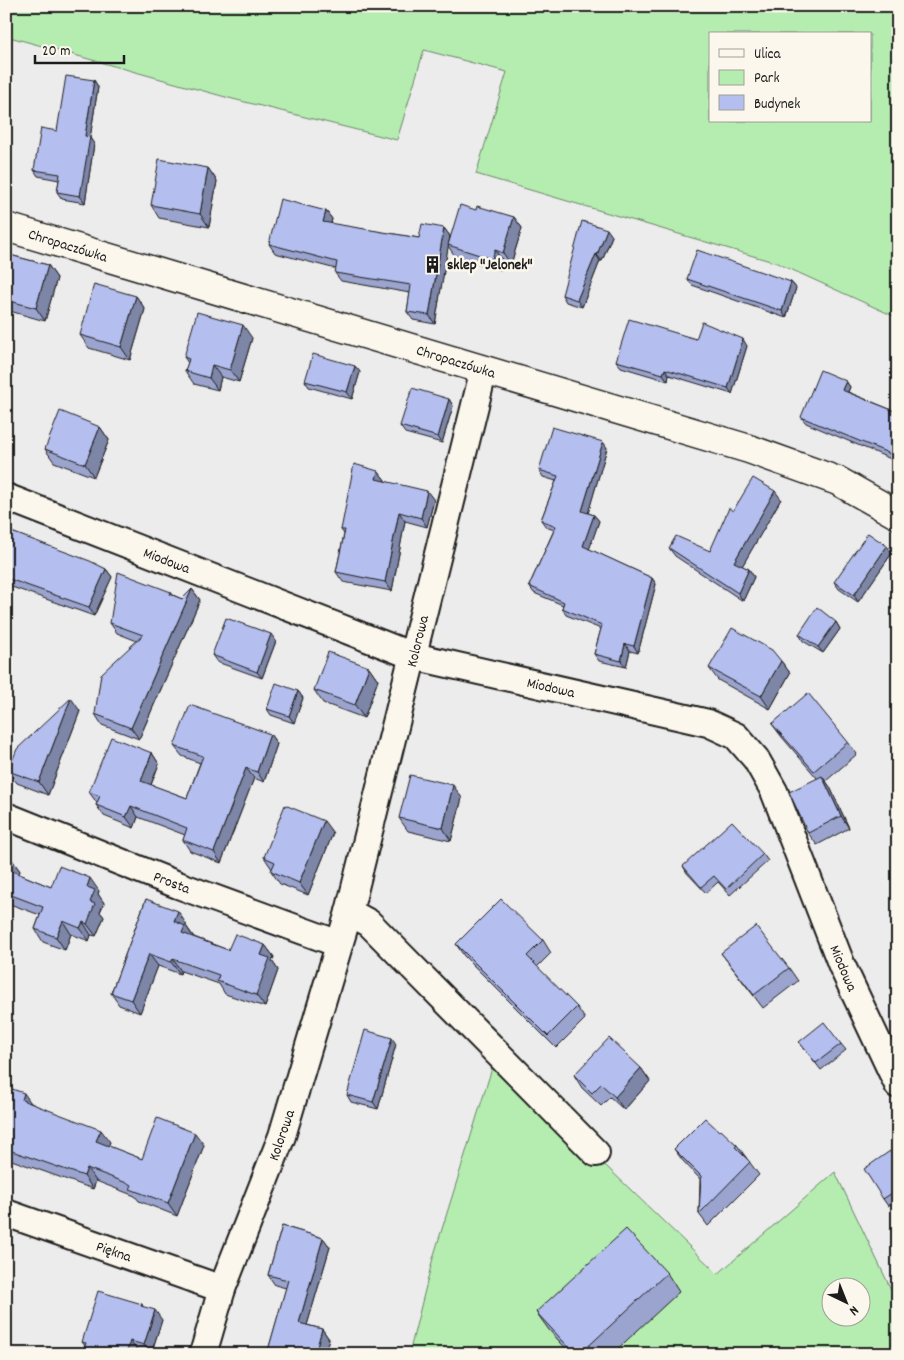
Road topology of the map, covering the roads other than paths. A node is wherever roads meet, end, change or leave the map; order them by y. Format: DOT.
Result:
graph roads {
  1 [pos="6,227"];
  2 [pos="484,369"];
  3 [pos="6,497"];
  4 [pos="898,515"];
  5 [pos="413,656"];
  6 [pos="6,816"];
  7 [pos="349,912"];
  8 [pos="339,944"];
  9 [pos="898,1084"];
  10 [pos="596,1154"];
  11 [pos="6,1213"];
  12 [pos="222,1289"];
  13 [pos="203,1354"];
  1 -- 2 [label="street, Chropaczówka"];
  2 -- 4 [label="street, Chropaczówka"];
  2 -- 5 [label="street, Kolorowa"];
  3 -- 5 [label="street, Miodowa"];
  5 -- 7 [label="street, Kolorowa"];
  5 -- 9 [label="street, Miodowa"];
  6 -- 8 [label="street, Prosta"];
  7 -- 8 [label="street, Kolorowa"];
  7 -- 10 [label="street"];
  8 -- 12 [label="street, Kolorowa"];
  11 -- 12 [label="street, Piękna"];
  12 -- 13 [label="street, Kolorowa"];
}
